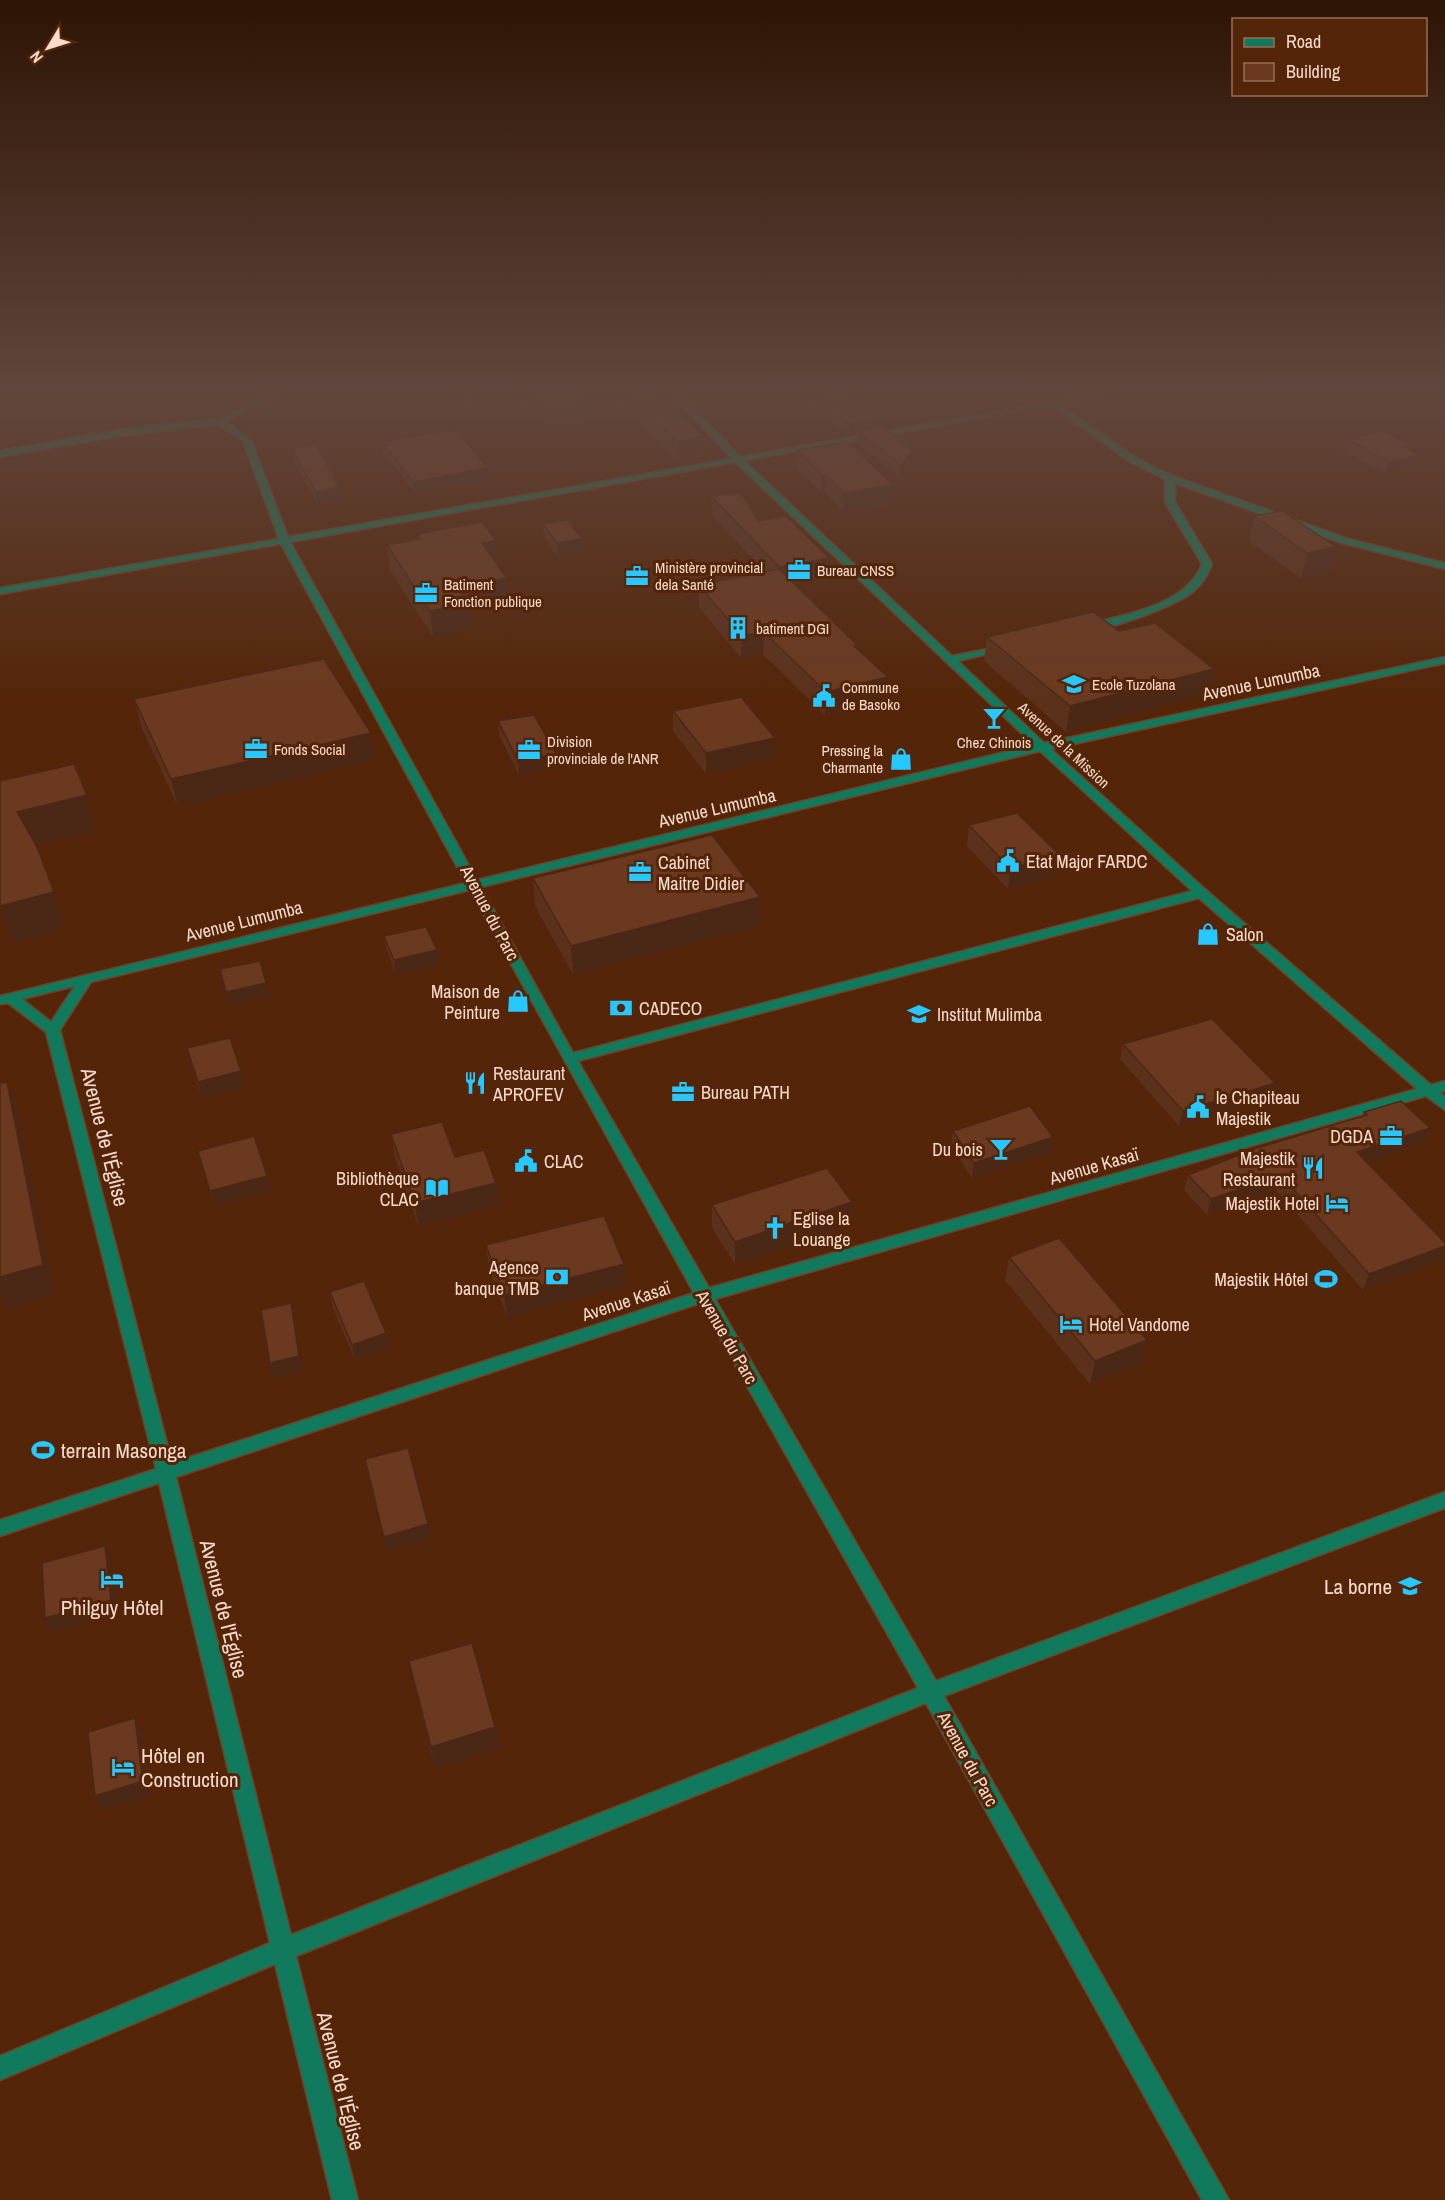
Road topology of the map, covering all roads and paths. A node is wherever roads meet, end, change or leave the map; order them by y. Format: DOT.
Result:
graph roads {
  1 [pos="269,497"];
  2 [pos="526,497"];
  3 [pos="777,497"];
  4 [pos="1170,497"];
  5 [pos="1222,497"];
  6 [pos="284,540"];
  7 [pos="1445,566"];
  8 [pos="0,591"];
  9 [pos="1075,630"];
  10 [pos="1018,644"];
  11 [pos="950,660"];
  12 [pos="1445,660"];
  13 [pos="1042,747"];
  14 [pos="475,884"];
  15 [pos="1201,893"];
  16 [pos="87,978"];
  17 [pos="6,999"];
  18 [pos="53,1030"];
  19 [pos="569,1059"];
  20 [pos="1437,1089"];
  21 [pos="1445,1105"];
  22 [pos="703,1296"];
  23 [pos="166,1474"];
  24 [pos="1445,1500"];
  25 [pos="0,1528"];
  26 [pos="931,1692"];
  27 [pos="284,1949"];
  28 [pos="0,2068"];
  29 [pos="345,2200"];
  30 [pos="1216,2200"];
  1 -- 6 [label="street, Avenue du Parc"];
  2 -- 6 [label="street"];
  3 -- 11 [label="street, Avenue de la Mission"];
  4 -- 9 [label="street"];
  5 -- 7 [label="street"];
  6 -- 8 [label="street"];
  6 -- 14 [label="street, Avenue du Parc"];
  10 -- 11 [label="street"];
  11 -- 13 [label="street, Avenue de la Mission"];
  12 -- 13 [label="street, Avenue Lumumba"];
  13 -- 14 [label="street, Avenue Lumumba"];
  13 -- 15 [label="street, Avenue de la Mission"];
  14 -- 16 [label="street, Avenue Lumumba"];
  14 -- 19 [label="street, Avenue du Parc"];
  15 -- 19 [label="street"];
  15 -- 20 [label="street, Avenue de la Mission"];
  16 -- 17 [label="street, Avenue Lumumba"];
  16 -- 18 [label="street"];
  17 -- 18 [label="street"];
  18 -- 23 [label="street, Avenue de l'Église"];
  19 -- 22 [label="street, Avenue du Parc"];
  20 -- 21 [label="street, Avenue de la Mission"];
  20 -- 22 [label="street, Avenue Kasaï"];
  22 -- 23 [label="street, Avenue Kasaï"];
  22 -- 26 [label="street, Avenue du Parc"];
  23 -- 25 [label="street, Avenue Kasaï"];
  23 -- 27 [label="street, Avenue de l'Église"];
  24 -- 26 [label="street"];
  26 -- 27 [label="street"];
  26 -- 30 [label="street, Avenue du Parc"];
  27 -- 28 [label="street"];
  27 -- 29 [label="street, Avenue de l'Église"];
}
